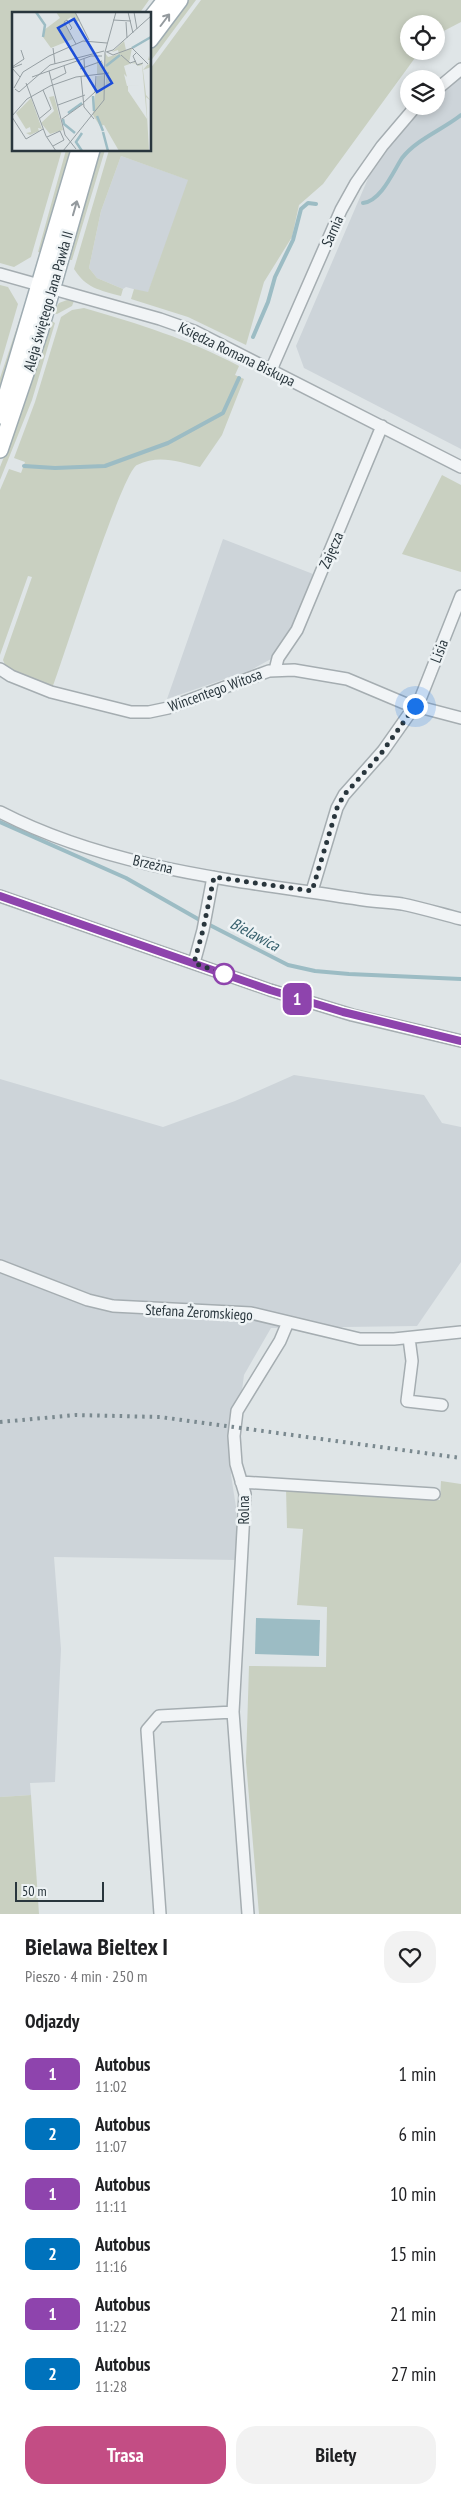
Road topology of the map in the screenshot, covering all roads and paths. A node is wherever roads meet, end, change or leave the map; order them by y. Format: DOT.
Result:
graph roads {
  1 [pos="165,0"];
  2 [pos="180,0"];
  3 [pos="151,18"];
  4 [pos="151,39"];
  5 [pos="461,70"];
  6 [pos="445,83"];
  7 [pos="408,115"];
  8 [pos="79,151"];
  9 [pos="92,151"];
  10 [pos="0,274"];
  11 [pos="46,286"];
  12 [pos="272,370"];
  13 [pos="0,416"];
  14 [pos="382,426"];
  15 [pos="0,450"];
  16 [pos="461,467"];
  17 [pos="461,596"];
  18 [pos="0,669"];
  19 [pos="275,670"];
  20 [pos="415,706"];
  21 [pos="461,718"];
  22 [pos="0,812"];
  23 [pos="214,877"];
  24 [pos="312,891"];
  25 [pos="0,896"];
  26 [pos="461,919"];
  27 [pos="194,963"];
  28 [pos="461,1041"];
  29 [pos="0,1266"];
  30 [pos="288,1322"];
  31 [pos="461,1332"];
  32 [pos="409,1338"];
  33 [pos="442,1405"];
  34 [pos="242,1482"];
  35 [pos="434,1494"];
  36 [pos="233,1712"];
  37 [pos="160,1914"];
  38 [pos="248,1914"];
  1 -- 3 [label="main road"];
  4 -- 2 [label="main road, one-way"];
  5 -- 6 [label="street"];
  7 -- 12 [label="street, Sarnia"];
  8 -- 11 [label="main road, Aleja świętego Jana Pawła II"];
  11 -- 9 [label="main road, Aleja świętego Jana Pawła II, one-way"];
  10 -- 11 [label="street, Księdza Romana Biskupa"];
  11 -- 12 [label="street, Księdza Romana Biskupa"];
  11 -- 13 [label="main road, Aleja świętego Jana Pawła II"];
  11 -- 15 [label="main road, Aleja świętego Jana Pawła II"];
  12 -- 14 [label="street, Księdza Romana Biskupa"];
  14 -- 16 [label="street, Księdza Romana Biskupa"];
  14 -- 19 [label="street, Zajęcza"];
  17 -- 20 [label="street, Lisia"];
  18 -- 19 [label="street, Wincentego Witosa"];
  19 -- 20 [label="street, Wincentego Witosa"];
  20 -- 21 [label="street, Wincentego Witosa"];
  20 -- 24 [label="street"];
  22 -- 23 [label="street, Brzeżna"];
  23 -- 24 [label="street, Brzeżna"];
  23 -- 27 [label="street"];
  24 -- 26 [label="street, Brzeżna"];
  25 -- 27 [label="street"];
  27 -- 28 [label="street"];
  29 -- 30 [label="street, Stefana Żeromskiego"];
  30 -- 32 [label="street, Stefana Żeromskiego"];
  30 -- 34 [label="street, Rolna"];
  31 -- 32 [label="street, Stefana Żeromskiego"];
  32 -- 33 [label="street"];
  34 -- 35 [label="street"];
  34 -- 36 [label="street, Rolna"];
  36 -- 37 [label="street"];
  36 -- 38 [label="street, Rolna"];
}
